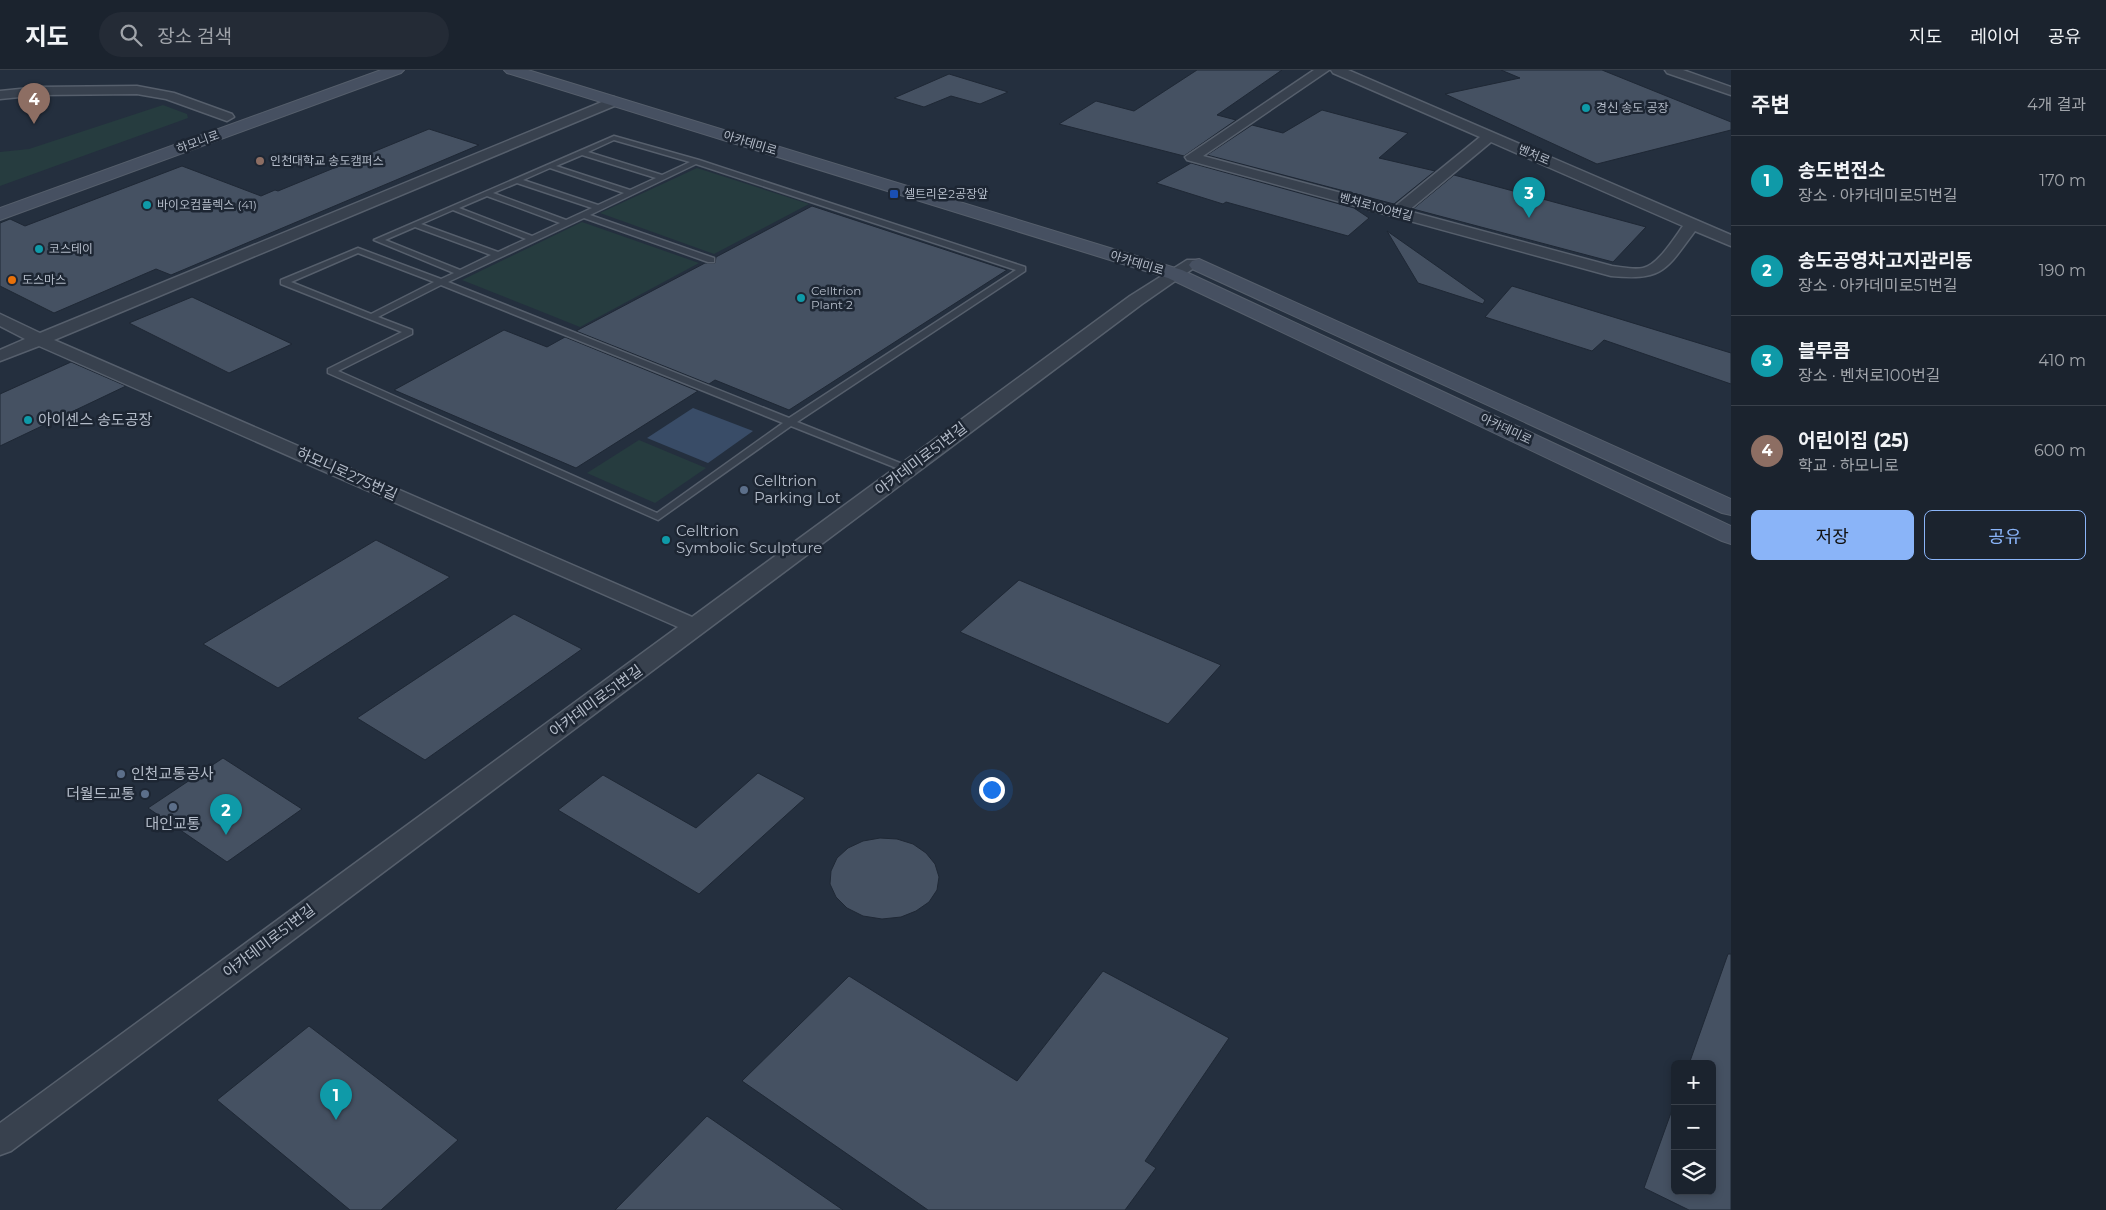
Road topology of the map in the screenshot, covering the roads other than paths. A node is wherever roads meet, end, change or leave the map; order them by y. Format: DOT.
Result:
graph roads {
  1 [pos="359,70"];
  2 [pos="396,70"];
  3 [pos="512,70"];
  4 [pos="562,70"];
  5 [pos="1323,70"];
  6 [pos="1337,70"];
  7 [pos="1672,70"];
  8 [pos="1731,91"];
  9 [pos="0,95"];
  10 [pos="614,100"];
  11 [pos="227,117"];
  12 [pos="1488,136"];
  13 [pos="581,152"];
  14 [pos="696,162"];
  15 [pos="550,166"];
  16 [pos="664,178"];
  17 [pos="516,180"];
  18 [pos="486,193"];
  19 [pos="631,193"];
  20 [pos="0,198"];
  21 [pos="453,208"];
  22 [pos="598,208"];
  23 [pos="1397,212"];
  24 [pos="0,214"];
  25 [pos="584,215"];
  26 [pos="567,223"];
  27 [pos="414,224"];
  28 [pos="1692,224"];
  29 [pos="533,239"];
  30 [pos="1731,241"];
  31 [pos="498,256"];
  32 [pos="711,260"];
  33 [pos="1184,269"];
  34 [pos="461,273"];
  35 [pos="441,282"];
  36 [pos="372,317"];
  37 [pos="0,319"];
  38 [pos="40,340"];
  39 [pos="0,356"];
  40 [pos="790,422"];
  41 [pos="907,469"];
  42 [pos="1731,508"];
  43 [pos="1731,536"];
  44 [pos="696,627"];
  45 [pos="0,1141"];
  1 -- 11 [label="main road, 하모니로"];
  2 -- 24 [label="main road, 하모니로"];
  3 -- 10 [label="main road, 아카데미로"];
  4 -- 33 [label="main road, 아카데미로"];
  5 -- 23 [label="street, 벤처로100번길"];
  6 -- 12 [label="street, 벤처로"];
  7 -- 8 [label="street"];
  9 -- 11 [label="street"];
  10 -- 33 [label="main road, 아카데미로"];
  10 -- 38 [label="street"];
  11 -- 20 [label="main road, 하모니로"];
  12 -- 23 [label="street"];
  12 -- 28 [label="street, 벤처로"];
  13 -- 14 [label="lane"];
  13 -- 15 [label="lane"];
  13 -- 16 [label="lane"];
  14 -- 16 [label="lane"];
  14 -- 40 [label="lane"];
  15 -- 17 [label="lane"];
  15 -- 19 [label="lane"];
  16 -- 19 [label="lane"];
  17 -- 18 [label="lane"];
  17 -- 22 [label="lane"];
  18 -- 21 [label="lane"];
  18 -- 26 [label="lane"];
  19 -- 22 [label="lane"];
  21 -- 27 [label="lane"];
  21 -- 29 [label="lane"];
  22 -- 25 [label="lane"];
  23 -- 28 [label="street, 벤처로100번길"];
  25 -- 26 [label="lane"];
  25 -- 32 [label="lane"];
  26 -- 29 [label="lane"];
  27 -- 31 [label="lane"];
  27 -- 34 [label="lane"];
  28 -- 30 [label="street, 벤처로"];
  29 -- 31 [label="lane"];
  31 -- 34 [label="lane"];
  33 -- 41 [label="street, 아카데미로51번길"];
  33 -- 42 [label="main road, 아카데미로"];
  33 -- 43 [label="main road, 아카데미로"];
  34 -- 35 [label="lane"];
  35 -- 36 [label="lane"];
  35 -- 36 [label="lane"];
  35 -- 40 [label="lane"];
  36 -- 40 [label="lane"];
  37 -- 38 [label="street, 하모니로275번길"];
  38 -- 39 [label="street"];
  38 -- 44 [label="street, 하모니로275번길"];
  40 -- 41 [label="lane"];
  41 -- 44 [label="street, 아카데미로51번길"];
  44 -- 45 [label="street, 아카데미로51번길"];
}
